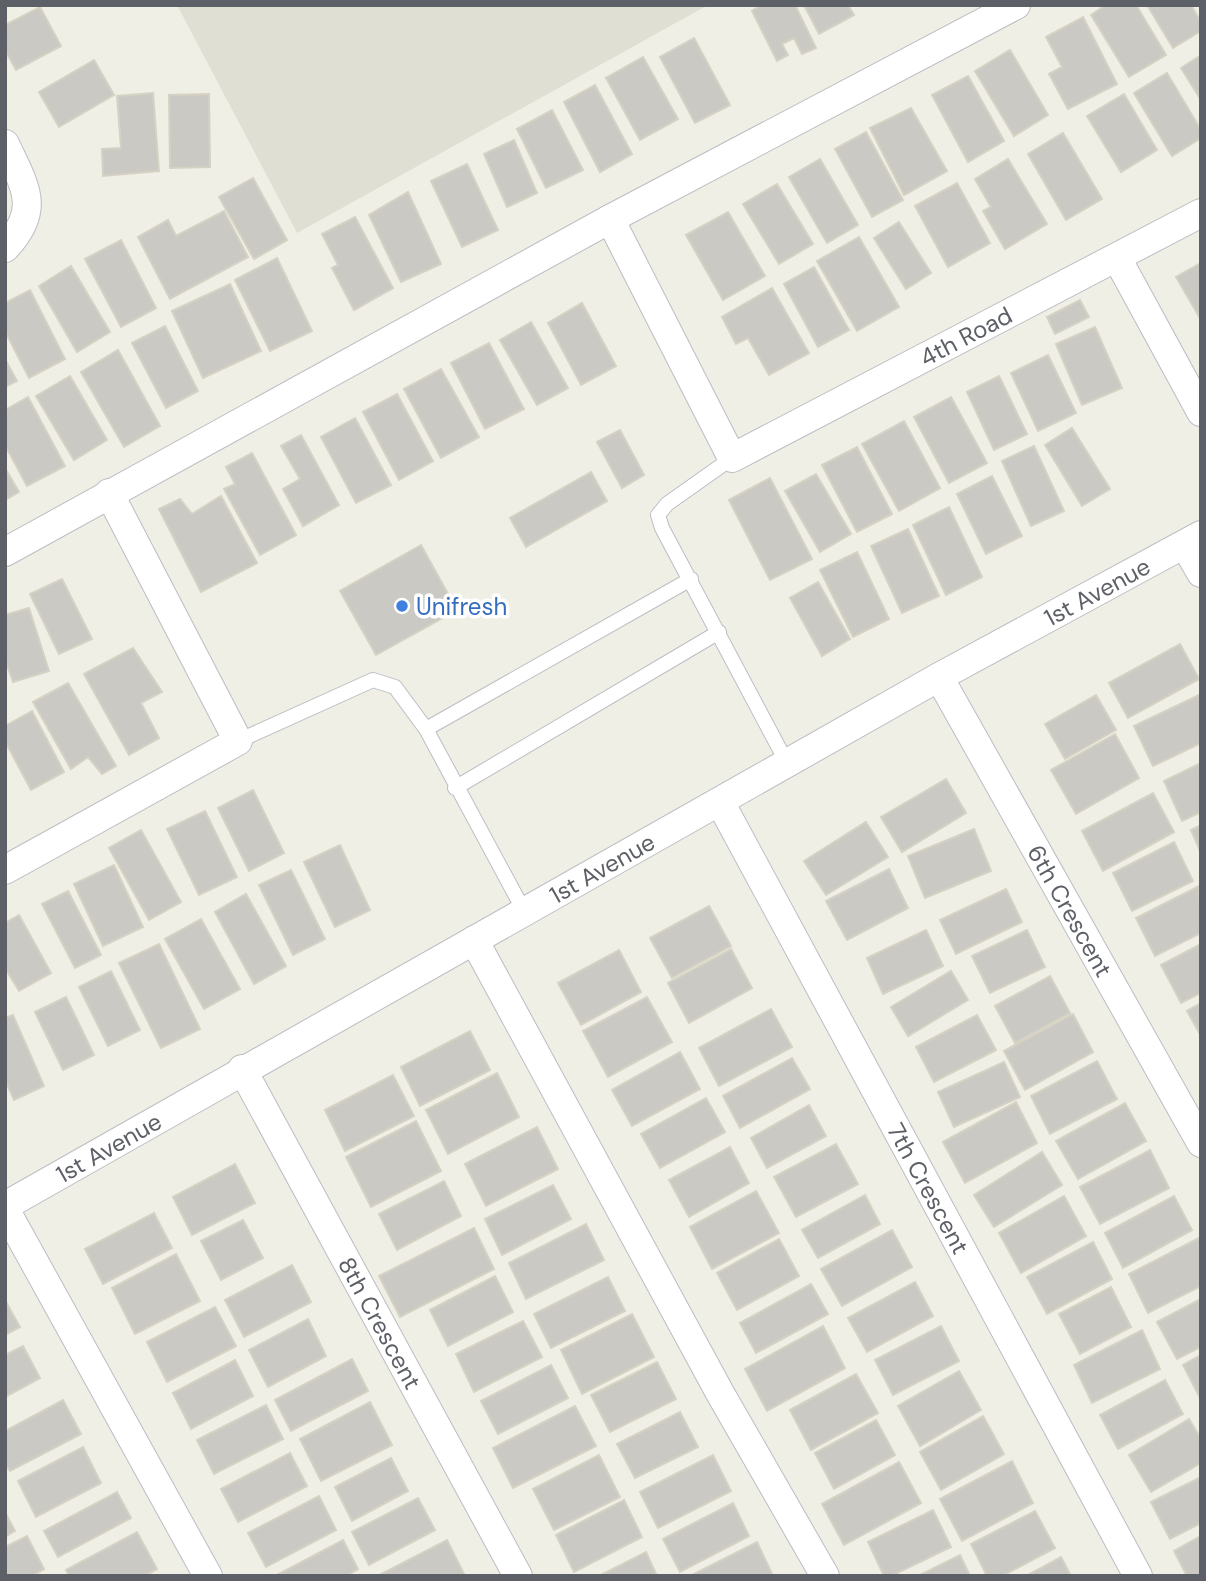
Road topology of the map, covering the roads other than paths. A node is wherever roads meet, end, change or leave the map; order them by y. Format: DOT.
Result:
graph roads {
  1 [pos="1016,5"];
  2 [pos="5,144"];
  3 [pos="1201,213"];
  4 [pos="610,219"];
  5 [pos="5,248"];
  6 [pos="1117,257"];
  7 [pos="1201,412"];
  8 [pos="732,458"];
  9 [pos="109,493"];
  10 [pos="1193,540"];
  11 [pos="5,552"];
  12 [pos="1201,573"];
  13 [pos="691,579"];
  14 [pos="719,632"];
  15 [pos="939,677"];
  16 [pos="426,729"];
  17 [pos="238,741"];
  18 [pos="787,763"];
  19 [pos="456,788"];
  20 [pos="720,802"];
  21 [pos="5,870"];
  22 [pos="524,911"];
  23 [pos="474,940"];
  24 [pos="242,1069"];
  25 [pos="1201,1143"];
  26 [pos="5,1207"];
  27 [pos="208,1576"];
  28 [pos="518,1576"];
  29 [pos="825,1576"];
  30 [pos="1139,1576"];
  1 -- 4 [label="street"];
  2 -- 5 [label="street"];
  3 -- 6 [label="street, 4th Road"];
  4 -- 8 [label="street"];
  4 -- 9 [label="street"];
  6 -- 7 [label="street"];
  6 -- 8 [label="street, 4th Road"];
  8 -- 13 [label="lane"];
  9 -- 11 [label="street"];
  9 -- 17 [label="street"];
  10 -- 12 [label="street"];
  10 -- 15 [label="street, 1st Avenue"];
  13 -- 14 [label="lane"];
  13 -- 16 [label="lane"];
  14 -- 18 [label="lane"];
  14 -- 19 [label="lane"];
  15 -- 18 [label="street, 1st Avenue"];
  15 -- 25 [label="street, 6th Crescent"];
  16 -- 17 [label="lane"];
  16 -- 19 [label="lane"];
  17 -- 21 [label="street"];
  18 -- 20 [label="street, 1st Avenue"];
  19 -- 22 [label="lane"];
  20 -- 22 [label="street, 1st Avenue"];
  20 -- 30 [label="street, 7th Crescent"];
  22 -- 23 [label="street, 1st Avenue"];
  23 -- 24 [label="street, 1st Avenue"];
  23 -- 29 [label="street"];
  24 -- 26 [label="street, 1st Avenue"];
  24 -- 28 [label="street, 8th Crescent"];
  26 -- 27 [label="street"];
}
